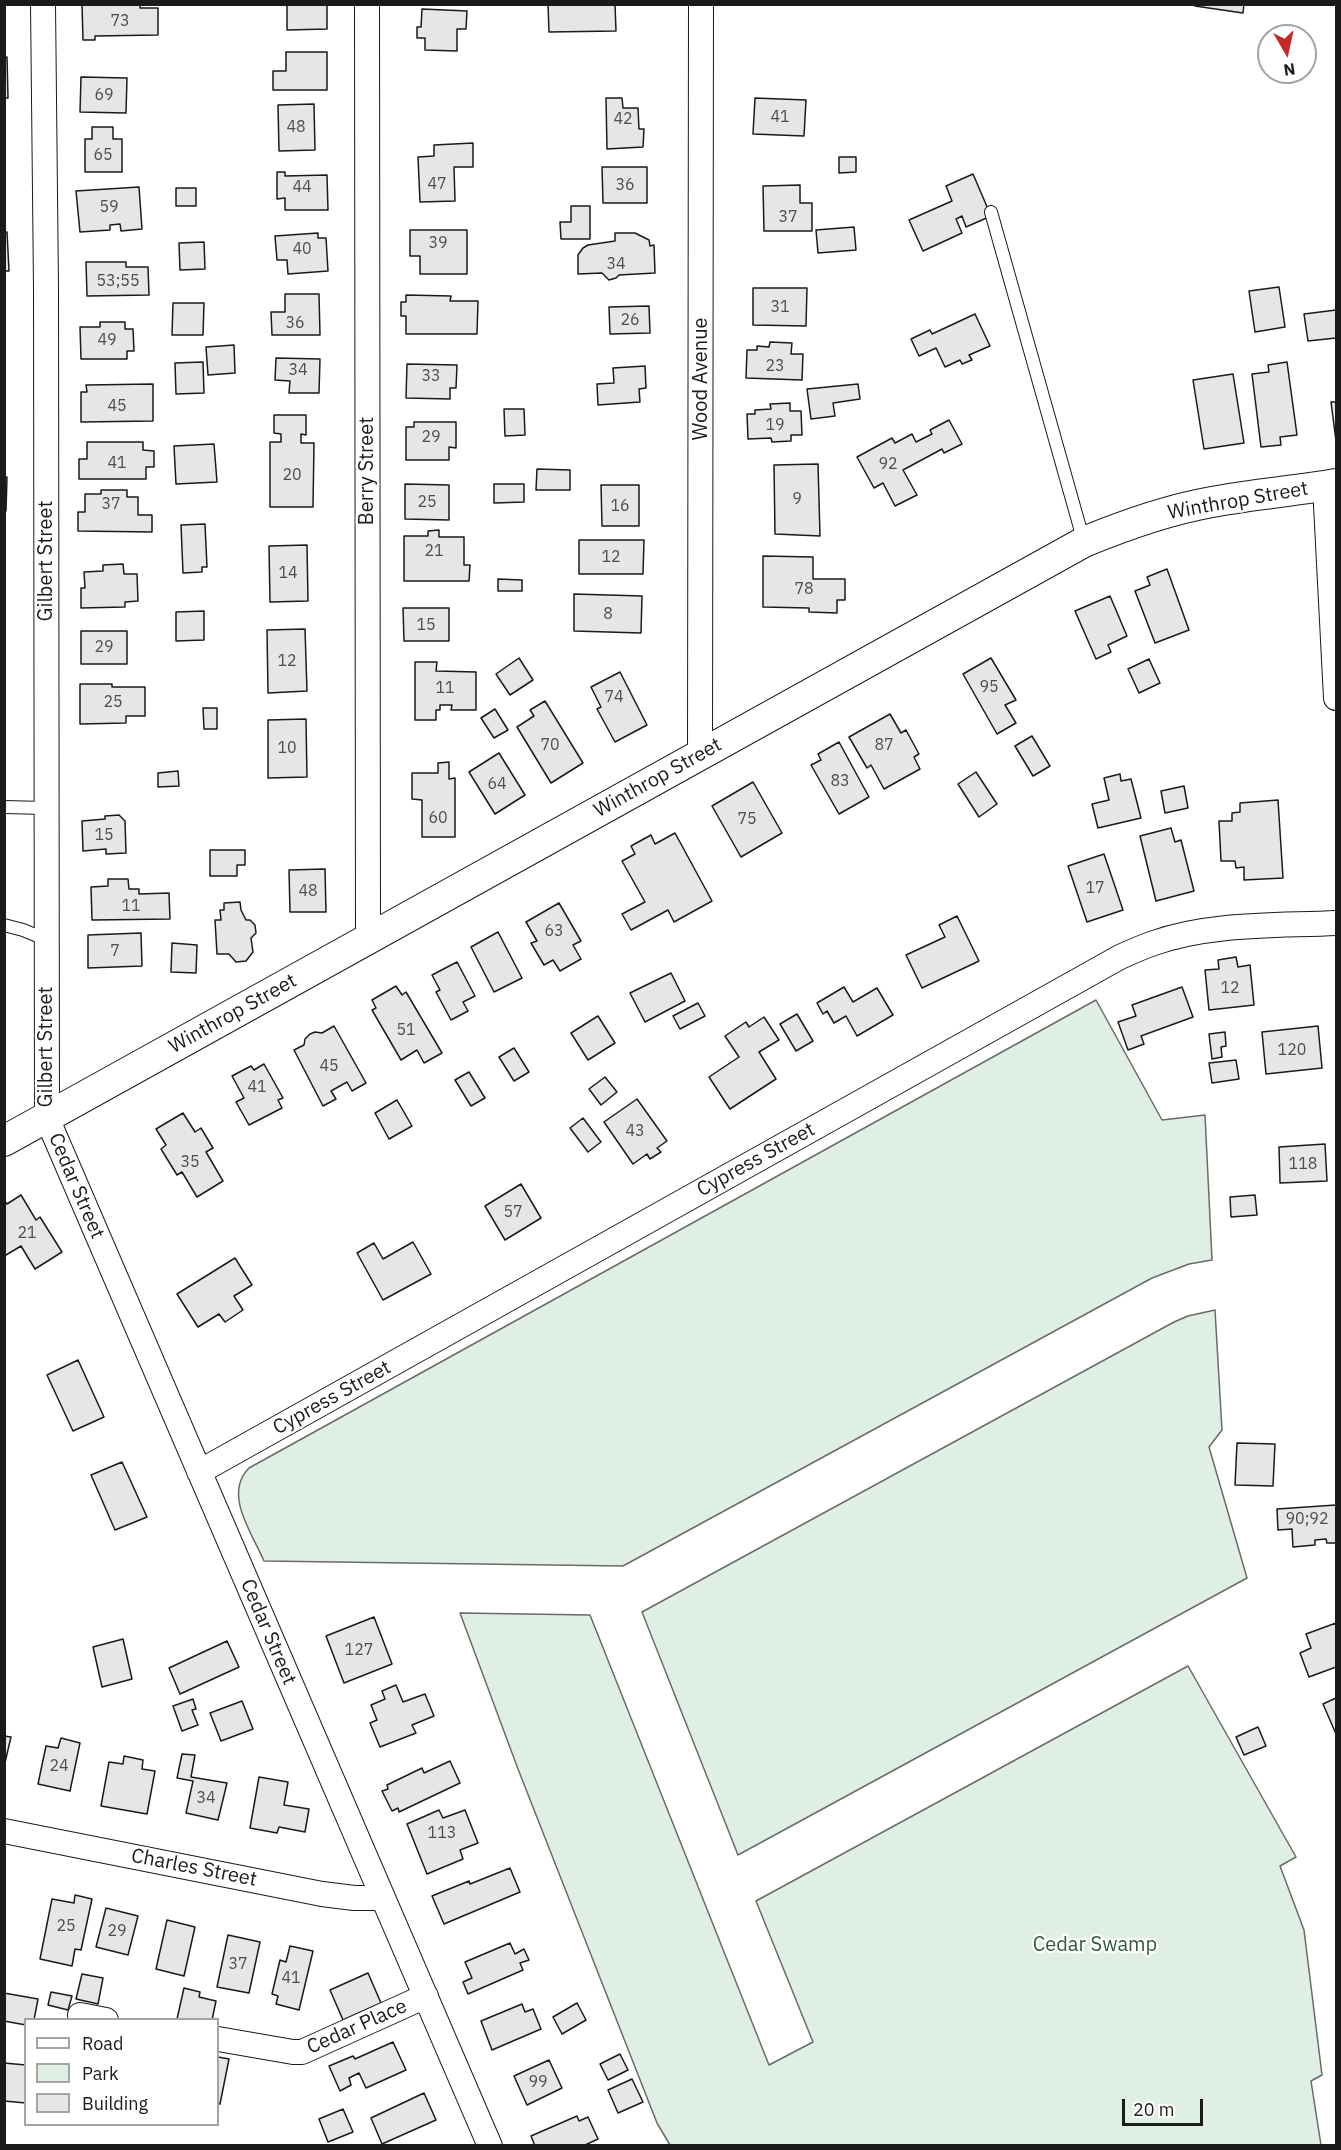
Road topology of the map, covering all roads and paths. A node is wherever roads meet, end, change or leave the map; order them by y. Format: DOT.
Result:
graph roads {
  1 [pos="43,4"];
  2 [pos="367,4"];
  3 [pos="701,4"];
  4 [pos="991,212"];
  5 [pos="1331,485"];
  6 [pos="1083,542"];
  7 [pos="1336,698"];
  8 [pos="700,754"];
  9 [pos="4,807"];
  10 [pos="45,808"];
  11 [pos="1336,922"];
  12 [pos="4,925"];
  13 [pos="368,938"];
  14 [pos="45,939"];
  15 [pos="47,1118"];
  16 [pos="4,1141"];
  17 [pos="199,1472"];
  18 [pos="4,1831"];
  19 [pos="383,1898"];
  20 [pos="426,1996"];
  21 [pos="80,2015"];
  22 [pos="100,2018"];
  23 [pos="219,2039"];
  24 [pos="490,2145"];
  1 -- 10 [label="street, Gilbert Street"];
  2 -- 13 [label="street, Berry Street"];
  3 -- 8 [label="street, Wood Avenue"];
  4 -- 6 [label="lane"];
  5 -- 6 [label="street, Winthrop Street"];
  5 -- 7 [label="street"];
  6 -- 8 [label="street, Winthrop Street"];
  8 -- 13 [label="street, Winthrop Street"];
  9 -- 10 [label="lane"];
  10 -- 14 [label="street, Gilbert Street"];
  11 -- 17 [label="street, Cypress Street"];
  12 -- 14 [label="lane"];
  13 -- 15 [label="street, Winthrop Street"];
  14 -- 15 [label="street, Gilbert Street"];
  15 -- 16 [label="street, Winthrop Street"];
  15 -- 17 [label="street, Cedar Street"];
  17 -- 19 [label="street, Cedar Street"];
  18 -- 19 [label="street, Charles Street"];
  19 -- 20 [label="street, Cedar Street"];
  20 -- 23 [label="street, Cedar Place"];
  20 -- 24 [label="street, Cedar Street"];
  21 -- 22 [label="street"];
}
